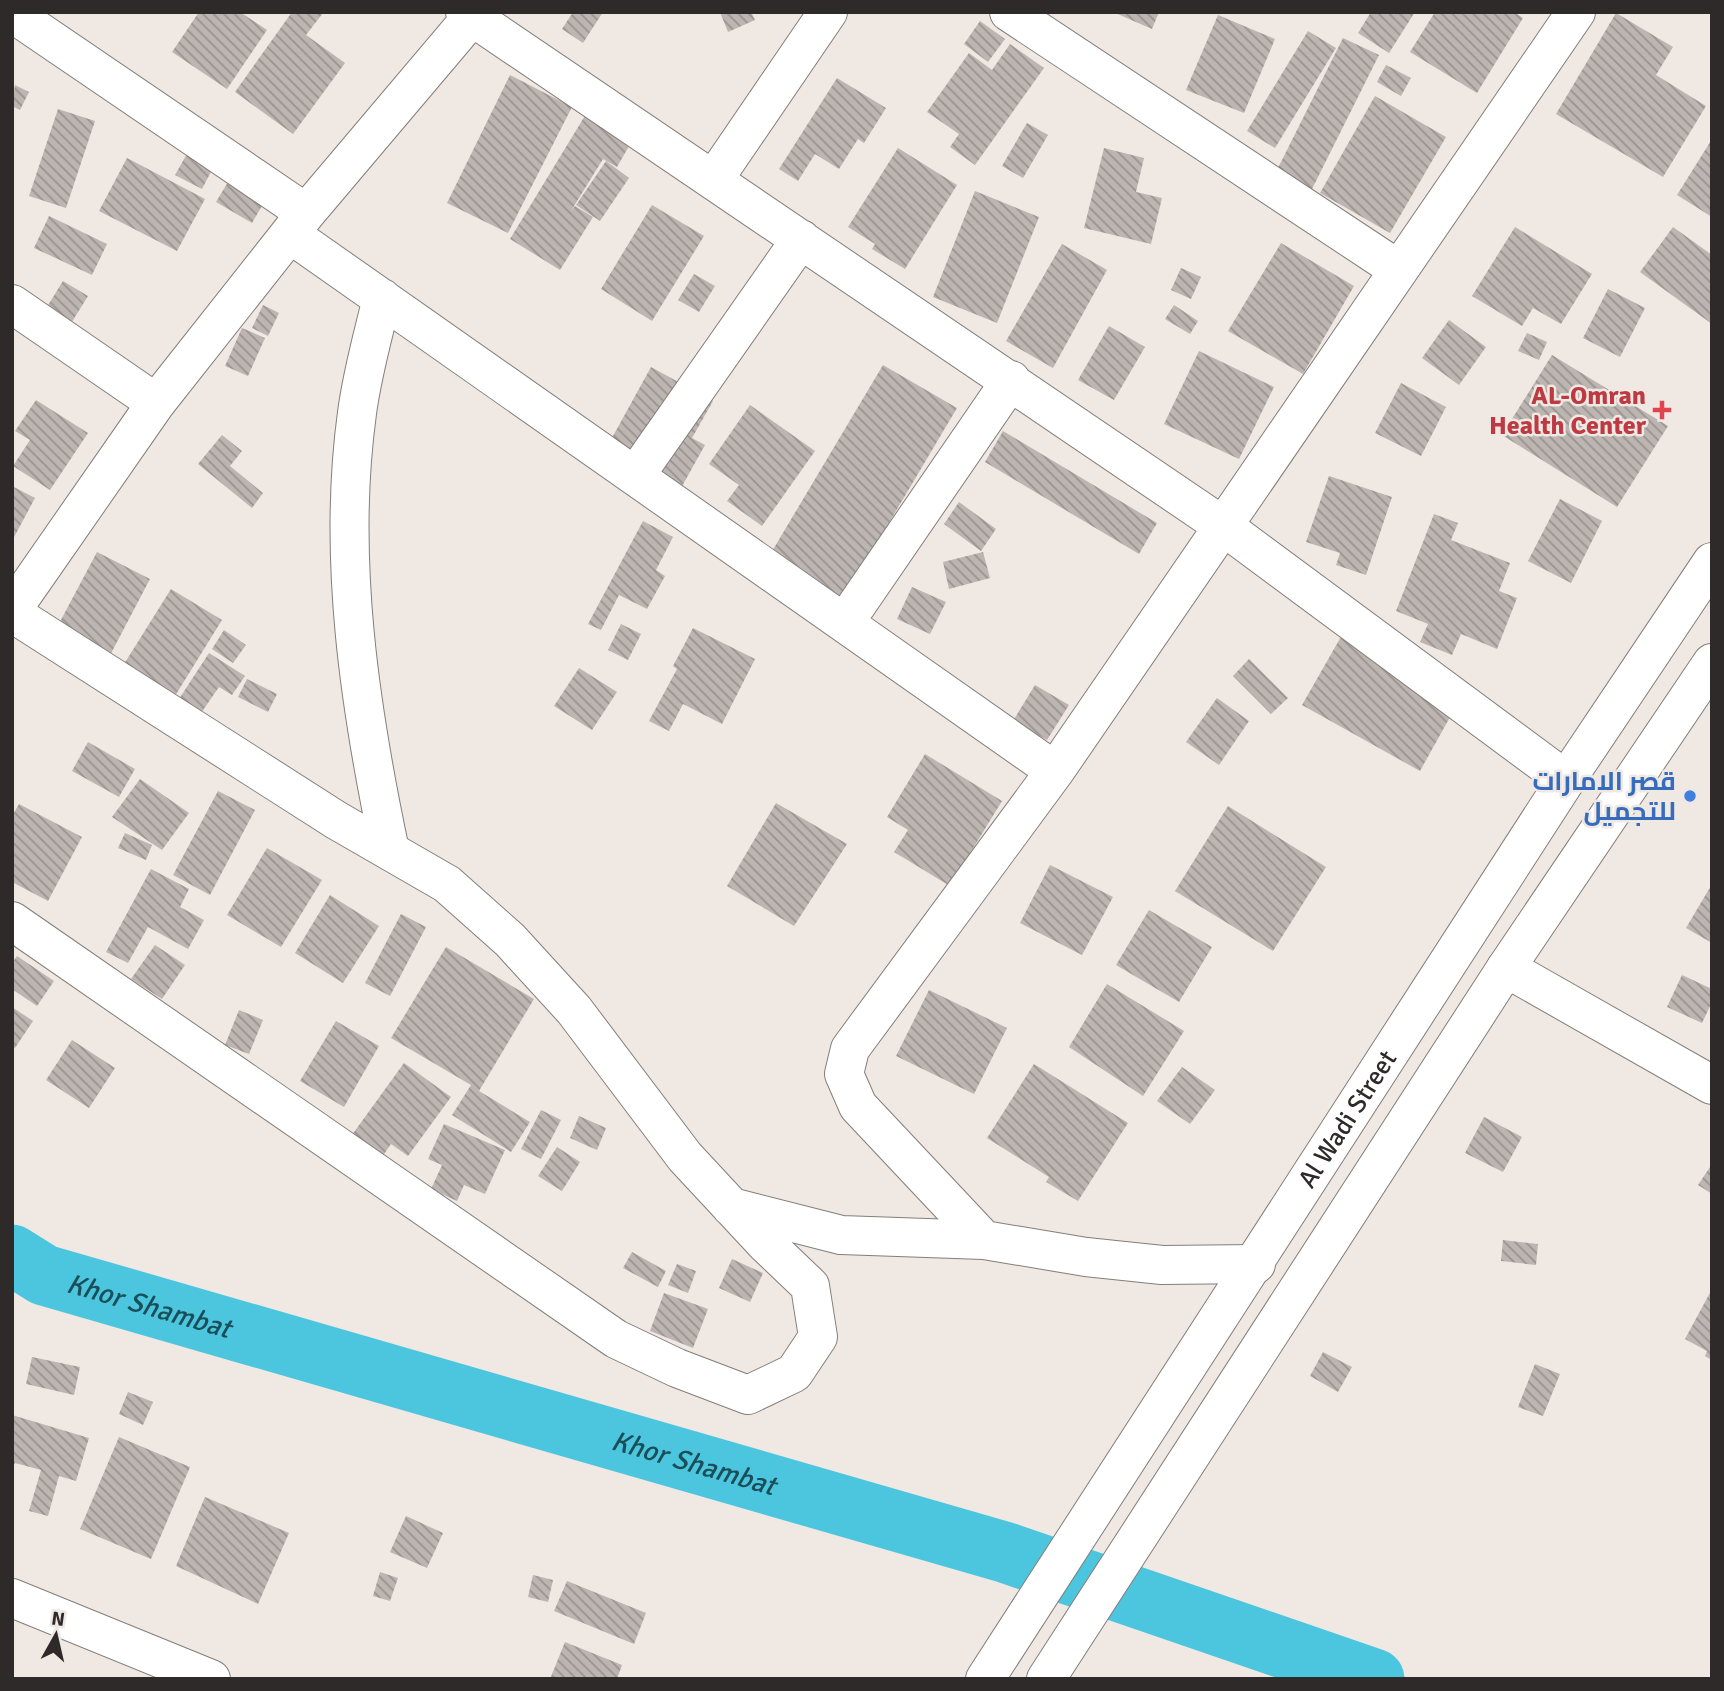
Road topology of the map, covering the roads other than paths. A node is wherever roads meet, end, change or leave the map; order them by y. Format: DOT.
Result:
graph roads {
  1 [pos="828,12"];
  2 [pos="1009,12"];
  3 [pos="1576,12"];
  4 [pos="12,13"];
  5 [pos="471,14"];
  6 [pos="714,179"];
  7 [pos="298,223"];
  8 [pos="801,239"];
  9 [pos="1399,270"];
  10 [pos="382,298"];
  11 [pos="12,304"];
  12 [pos="1011,380"];
  13 [pos="156,403"];
  14 [pos="635,476"];
  15 [pos="1223,526"];
  16 [pos="1712,562"];
  17 [pos="12,612"];
  18 [pos="845,622"];
  19 [pos="1712,663"];
  20 [pos="1055,771"];
  21 [pos="1566,780"];
  22 [pos="390,851"];
  23 [pos="12,920"];
  24 [pos="1506,968"];
  25 [pos="1712,1085"];
  26 [pos="731,1208"];
  27 [pos="984,1240"];
  28 [pos="1256,1264"];
  29 [pos="12,1598"];
  30 [pos="990,1671"];
  31 [pos="211,1679"];
  32 [pos="1046,1679"];
  1 -- 6 [label="street"];
  2 -- 9 [label="street"];
  3 -- 9 [label="street"];
  4 -- 7 [label="street"];
  5 -- 6 [label="street"];
  5 -- 7 [label="street"];
  6 -- 8 [label="street"];
  7 -- 10 [label="street"];
  7 -- 13 [label="street"];
  8 -- 12 [label="street"];
  8 -- 14 [label="street"];
  9 -- 15 [label="street"];
  10 -- 14 [label="street"];
  10 -- 22 [label="street"];
  11 -- 13 [label="street"];
  12 -- 15 [label="street"];
  12 -- 18 [label="street"];
  13 -- 17 [label="street"];
  14 -- 18 [label="street"];
  15 -- 20 [label="street"];
  15 -- 21 [label="street"];
  16 -- 21 [label="street, Al Wadi Street"];
  17 -- 22 [label="street"];
  18 -- 20 [label="street"];
  19 -- 24 [label="street, Al Wadi Street"];
  20 -- 27 [label="street"];
  21 -- 28 [label="street, Al Wadi Street"];
  22 -- 26 [label="street"];
  23 -- 26 [label="street"];
  24 -- 25 [label="street"];
  24 -- 32 [label="street, Al Wadi Street"];
  26 -- 27 [label="street"];
  27 -- 28 [label="street"];
  28 -- 30 [label="street, Al Wadi Street"];
  29 -- 31 [label="street"];
}
